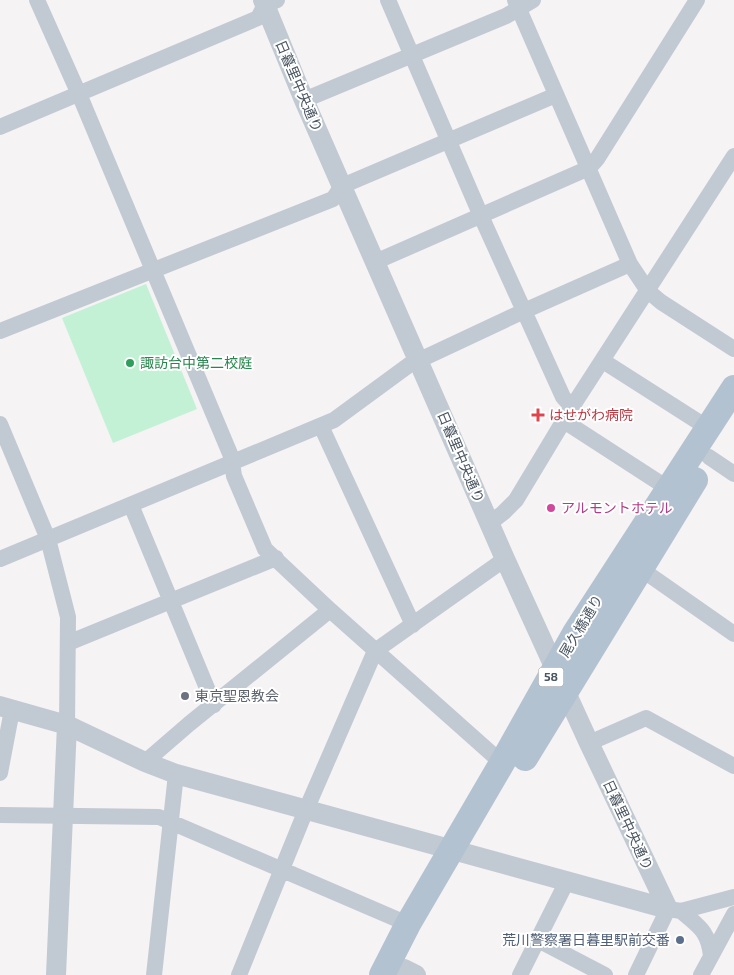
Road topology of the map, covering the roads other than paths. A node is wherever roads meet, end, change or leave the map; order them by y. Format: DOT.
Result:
graph roads {
  1 [pos="37,0"];
  2 [pos="388,0"];
  3 [pos="697,0"];
  4 [pos="268,2"];
  5 [pos="522,3"];
  6 [pos="412,56"];
  7 [pos="79,93"];
  8 [pos="556,95"];
  9 [pos="304,100"];
  10 [pos="0,127"];
  11 [pos="449,141"];
  12 [pos="734,156"];
  13 [pos="589,168"];
  14 [pos="342,186"];
  15 [pos="481,216"];
  16 [pos="375,262"];
  17 [pos="630,264"];
  18 [pos="153,270"];
  19 [pos="648,291"];
  20 [pos="524,311"];
  21 [pos="0,331"];
  22 [pos="734,349"];
  23 [pos="419,361"];
  24 [pos="603,361"];
  25 [pos="734,388"];
  26 [pos="572,407"];
  27 [pos="734,418"];
  28 [pos="564,421"];
  29 [pos="0,424"];
  30 [pos="321,426"];
  31 [pos="708,428"];
  32 [pos="709,457"];
  33 [pos="232,463"];
  34 [pos="734,474"];
  35 [pos="669,489"];
  36 [pos="130,505"];
  37 [pos="490,523"];
  38 [pos="48,539"];
  39 [pos="276,558"];
  40 [pos="0,559"];
  41 [pos="505,559"];
  42 [pos="641,569"];
  43 [pos="171,601"];
  44 [pos="330,610"];
  45 [pos="412,625"];
  46 [pos="734,634"];
  47 [pos="68,643"];
  48 [pos="375,651"];
  49 [pos="560,680"];
  50 [pos="214,704"];
  51 [pos="6,708"];
  52 [pos="67,725"];
  53 [pos="589,743"];
  54 [pos="145,762"];
  55 [pos="502,763"];
  56 [pos="734,766"];
  57 [pos="0,773"];
  58 [pos="176,774"];
  59 [pos="306,810"];
  60 [pos="62,814"];
  61 [pos="0,815"];
  62 [pos="172,822"];
  63 [pos="460,851"];
  64 [pos="282,870"];
  65 [pos="567,881"];
  66 [pos="734,897"];
  67 [pos="675,910"];
  68 [pos="734,914"];
  69 [pos="408,924"];
  70 [pos="538,940"];
  71 [pos="711,956"];
  72 [pos="399,974"];
  73 [pos="56,975"];
  74 [pos="154,975"];
  75 [pos="239,975"];
  76 [pos="520,975"];
  77 [pos="605,975"];
  78 [pos="636,975"];
  79 [pos="700,975"];
  1 -- 7 [label="street"];
  2 -- 6 [label="street"];
  3 -- 13 [label="street"];
  4 -- 7 [label="street"];
  4 -- 9 [label="street, 日暮里中央通り"];
  5 -- 6 [label="street"];
  5 -- 8 [label="street"];
  6 -- 9 [label="street"];
  6 -- 11 [label="street"];
  7 -- 10 [label="street"];
  7 -- 18 [label="street"];
  8 -- 11 [label="street"];
  8 -- 13 [label="street"];
  9 -- 14 [label="street, 日暮里中央通り"];
  11 -- 14 [label="street"];
  11 -- 15 [label="street"];
  12 -- 19 [label="street"];
  13 -- 15 [label="street"];
  13 -- 17 [label="street"];
  14 -- 16 [label="street, 日暮里中央通り"];
  14 -- 18 [label="street"];
  15 -- 16 [label="street"];
  15 -- 20 [label="street"];
  16 -- 23 [label="street, 日暮里中央通り"];
  17 -- 19 [label="street"];
  17 -- 20 [label="street"];
  18 -- 21 [label="street"];
  18 -- 33 [label="street"];
  19 -- 22 [label="street"];
  19 -- 24 [label="street"];
  20 -- 23 [label="street"];
  20 -- 26 [label="street"];
  23 -- 30 [label="street"];
  23 -- 37 [label="street, 日暮里中央通り"];
  24 -- 26 [label="street"];
  24 -- 31 [label="street"];
  25 -- 31 [label="main road, 尾久橋通り / 58"];
  26 -- 28 [label="street"];
  27 -- 32 [label="main road, 尾久橋通り / 58"];
  28 -- 35 [label="street"];
  28 -- 37 [label="street"];
  29 -- 38 [label="street"];
  30 -- 33 [label="street"];
  30 -- 45 [label="street"];
  31 -- 35 [label="main road, 尾久橋通り / 58"];
  32 -- 34 [label="street"];
  32 -- 42 [label="main road, 尾久橋通り / 58"];
  33 -- 36 [label="street"];
  33 -- 39 [label="street"];
  35 -- 49 [label="main road, 尾久橋通り / 58"];
  36 -- 38 [label="street"];
  36 -- 43 [label="street"];
  37 -- 41 [label="street, 日暮里中央通り"];
  38 -- 40 [label="street"];
  38 -- 47 [label="street"];
  39 -- 43 [label="street"];
  39 -- 44 [label="street"];
  41 -- 45 [label="street"];
  41 -- 49 [label="street, 日暮里中央通り"];
  42 -- 46 [label="street"];
  42 -- 49 [label="main road, 尾久橋通り / 58"];
  43 -- 47 [label="street"];
  43 -- 50 [label="street"];
  44 -- 48 [label="street"];
  44 -- 50 [label="street"];
  45 -- 48 [label="street"];
  47 -- 52 [label="street"];
  48 -- 55 [label="street"];
  48 -- 59 [label="street"];
  49 -- 53 [label="street, 日暮里中央通り"];
  49 -- 55 [label="main road, 尾久橋通り / 58"];
  49 -- 63 [label="main road, 尾久橋通り / 58"];
  50 -- 54 [label="street"];
  51 -- 52 [label="street"];
  51 -- 57 [label="street"];
  52 -- 54 [label="street"];
  52 -- 60 [label="street"];
  53 -- 56 [label="street"];
  53 -- 67 [label="street, 日暮里中央通り"];
  54 -- 58 [label="street"];
  55 -- 63 [label="main road, 尾久橋通り / 58"];
  58 -- 59 [label="street"];
  58 -- 62 [label="street"];
  59 -- 63 [label="street"];
  59 -- 64 [label="street"];
  60 -- 61 [label="street"];
  60 -- 62 [label="street"];
  60 -- 73 [label="street"];
  62 -- 64 [label="street"];
  62 -- 74 [label="street"];
  63 -- 65 [label="street"];
  63 -- 69 [label="main road, 尾久橋通り / 58"];
  63 -- 72 [label="main road, 尾久橋通り / 58"];
  64 -- 69 [label="street"];
  64 -- 75 [label="street"];
  65 -- 67 [label="street"];
  65 -- 70 [label="street"];
  66 -- 67 [label="street"];
  67 -- 71 [label="street"];
  67 -- 78 [label="street"];
  68 -- 71 [label="street"];
  69 -- 72 [label="main road, 尾久橋通り / 58"];
  70 -- 76 [label="street"];
  70 -- 77 [label="street"];
  71 -- 79 [label="street"];
}
